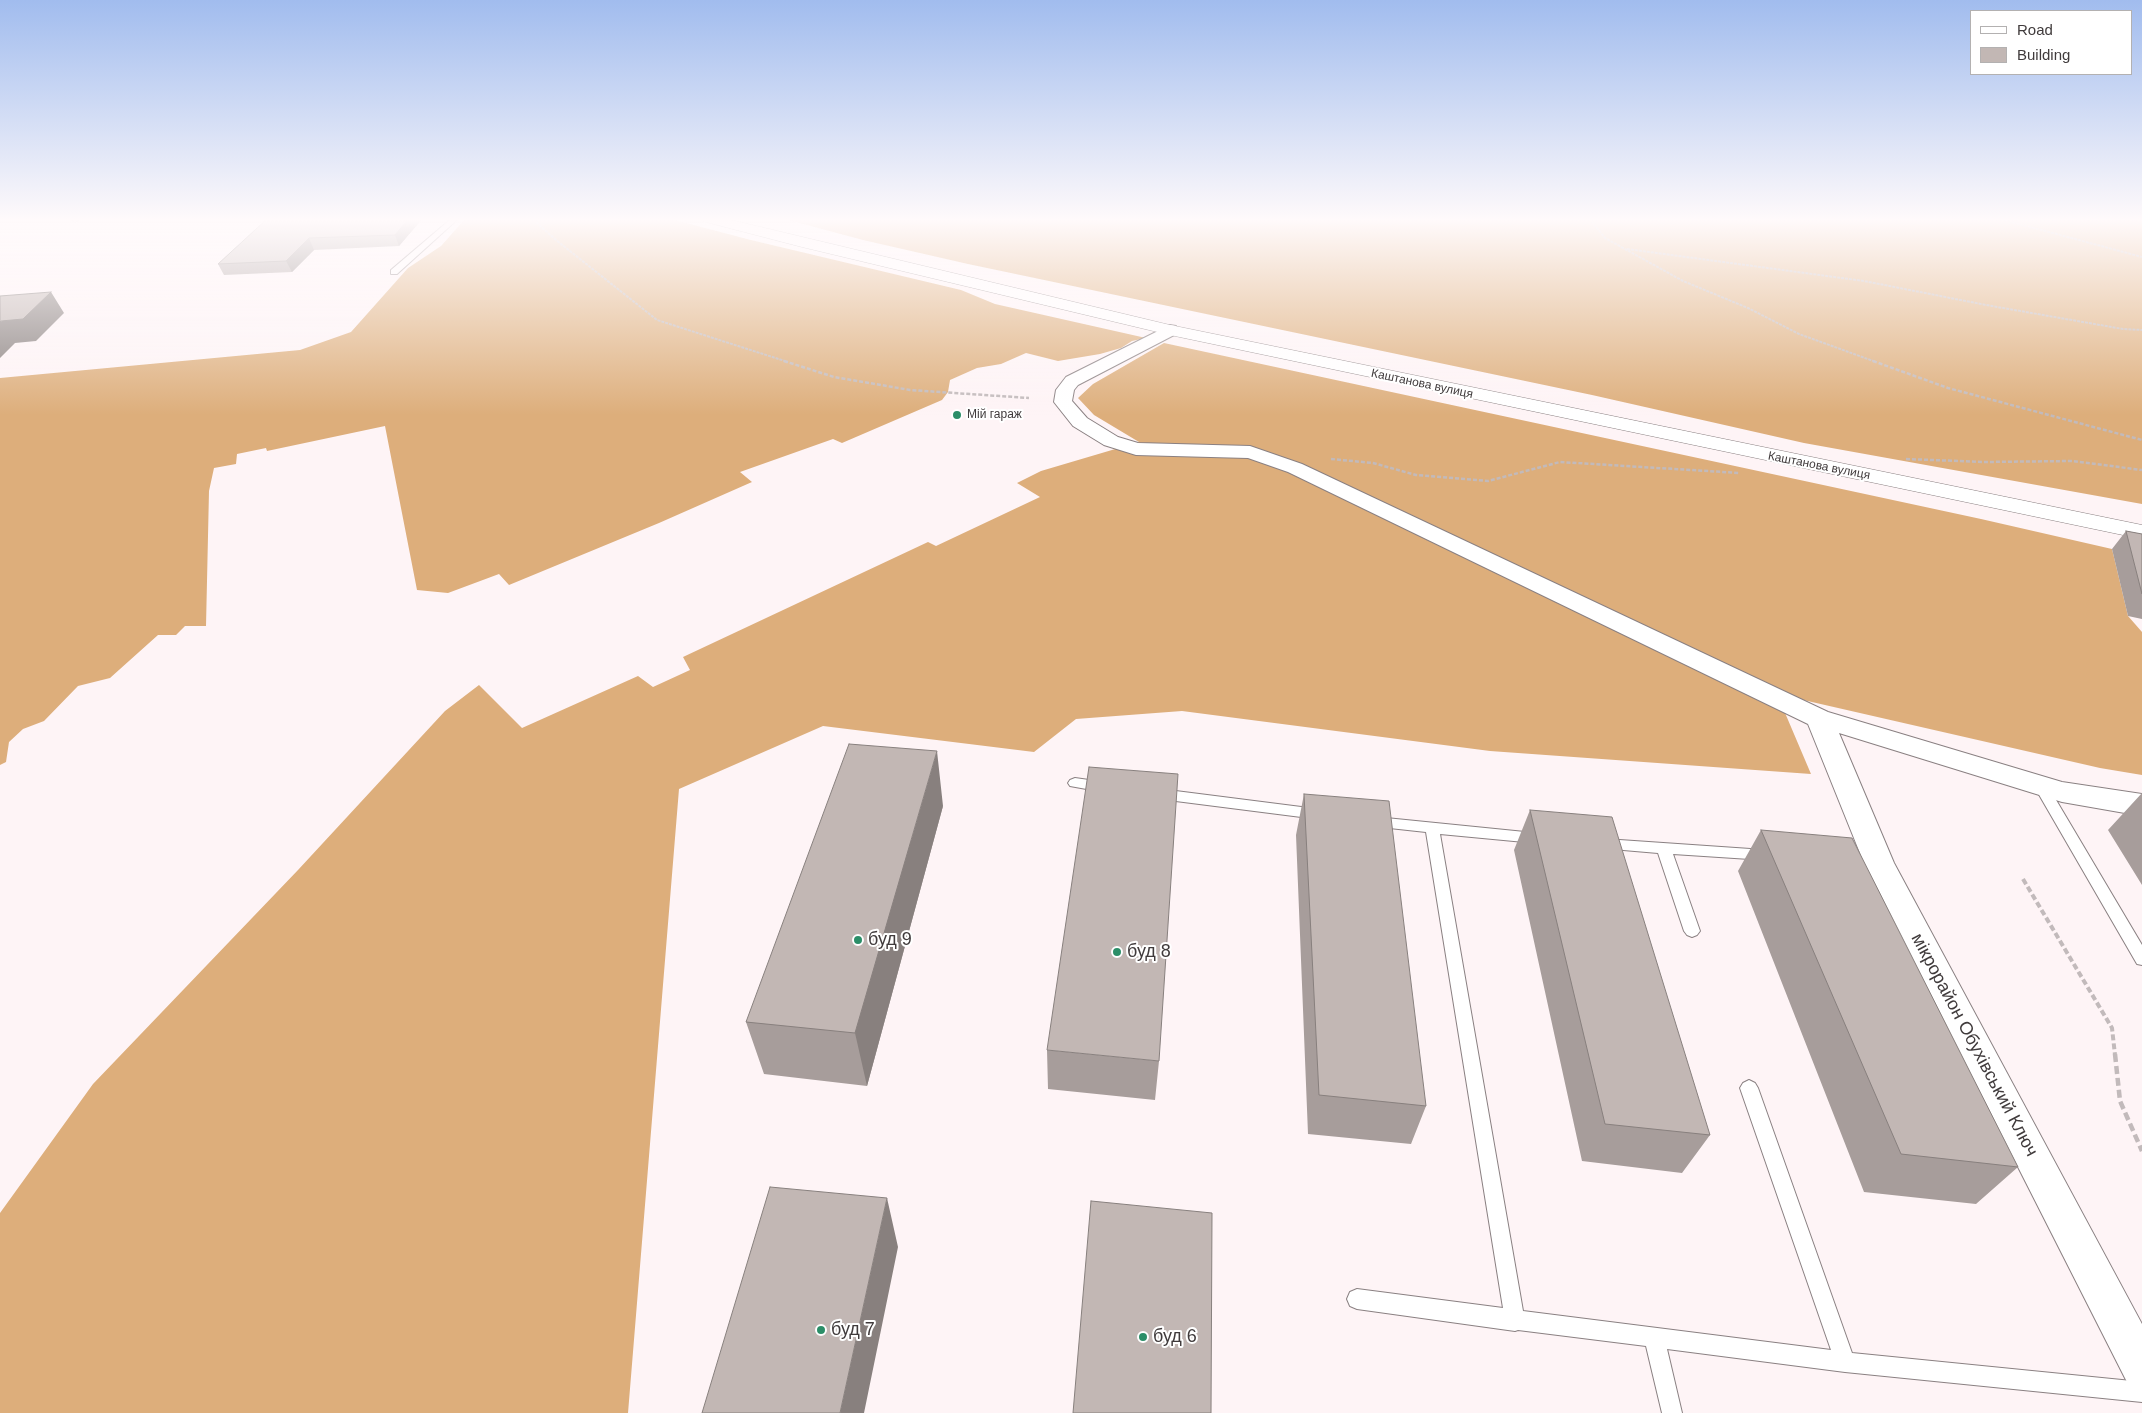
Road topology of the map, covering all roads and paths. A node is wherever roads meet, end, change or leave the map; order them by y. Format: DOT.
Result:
graph roads {
  1 [pos="611,284"];
  2 [pos="976,284"];
  3 [pos="1691,284"];
  4 [pos="1879,284"];
  5 [pos="1170,330"];
  6 [pos="2142,330"];
  7 [pos="1029,398"];
  8 [pos="2142,440"];
  9 [pos="1901,458"];
  10 [pos="1323,459"];
  11 [pos="2142,470"];
  12 [pos="1746,473"];
  13 [pos="2142,532"];
  14 [pos="1819,718"];
  15 [pos="1075,783"];
  16 [pos="2041,786"];
  17 [pos="1114,788"];
  18 [pos="1142,792"];
  19 [pos="2142,805"];
  20 [pos="1336,817"];
  21 [pos="1364,820"];
  22 [pos="1432,829"];
  23 [pos="1548,839"];
  24 [pos="1587,842"];
  25 [pos="1664,849"];
  26 [pos="1782,856"];
  27 [pos="2023,879"];
  28 [pos="1692,931"];
  29 [pos="2142,959"];
  30 [pos="1749,1088"];
  31 [pos="2142,1151"];
  32 [pos="1357,1299"];
  33 [pos="1515,1321"];
  34 [pos="1654,1338"];
  35 [pos="1845,1362"];
  36 [pos="2142,1367"];
  37 [pos="2142,1392"];
  38 [pos="1672,1413"];
  1 -- 7 [label="path"];
  2 -- 5 [label="main road, Каштанова вулиця"];
  3 -- 8 [label="path"];
  4 -- 6 [label="path"];
  5 -- 13 [label="main road, Каштанова вулиця"];
  5 -- 14 [label="street"];
  9 -- 11 [label="path"];
  10 -- 12 [label="path"];
  14 -- 16 [label="street"];
  14 -- 36 [label="street, мікрорайон Обухівський Ключ"];
  15 -- 17 [label="lane"];
  16 -- 19 [label="street"];
  16 -- 29 [label="lane"];
  18 -- 20 [label="lane"];
  21 -- 22 [label="lane"];
  22 -- 23 [label="lane"];
  22 -- 33 [label="lane"];
  24 -- 25 [label="lane"];
  25 -- 26 [label="lane"];
  25 -- 28 [label="lane"];
  27 -- 31 [label="path"];
  30 -- 35 [label="lane"];
  32 -- 33 [label="lane"];
  33 -- 34 [label="lane"];
  34 -- 35 [label="lane"];
  34 -- 38 [label="lane"];
  35 -- 37 [label="lane"];
}
